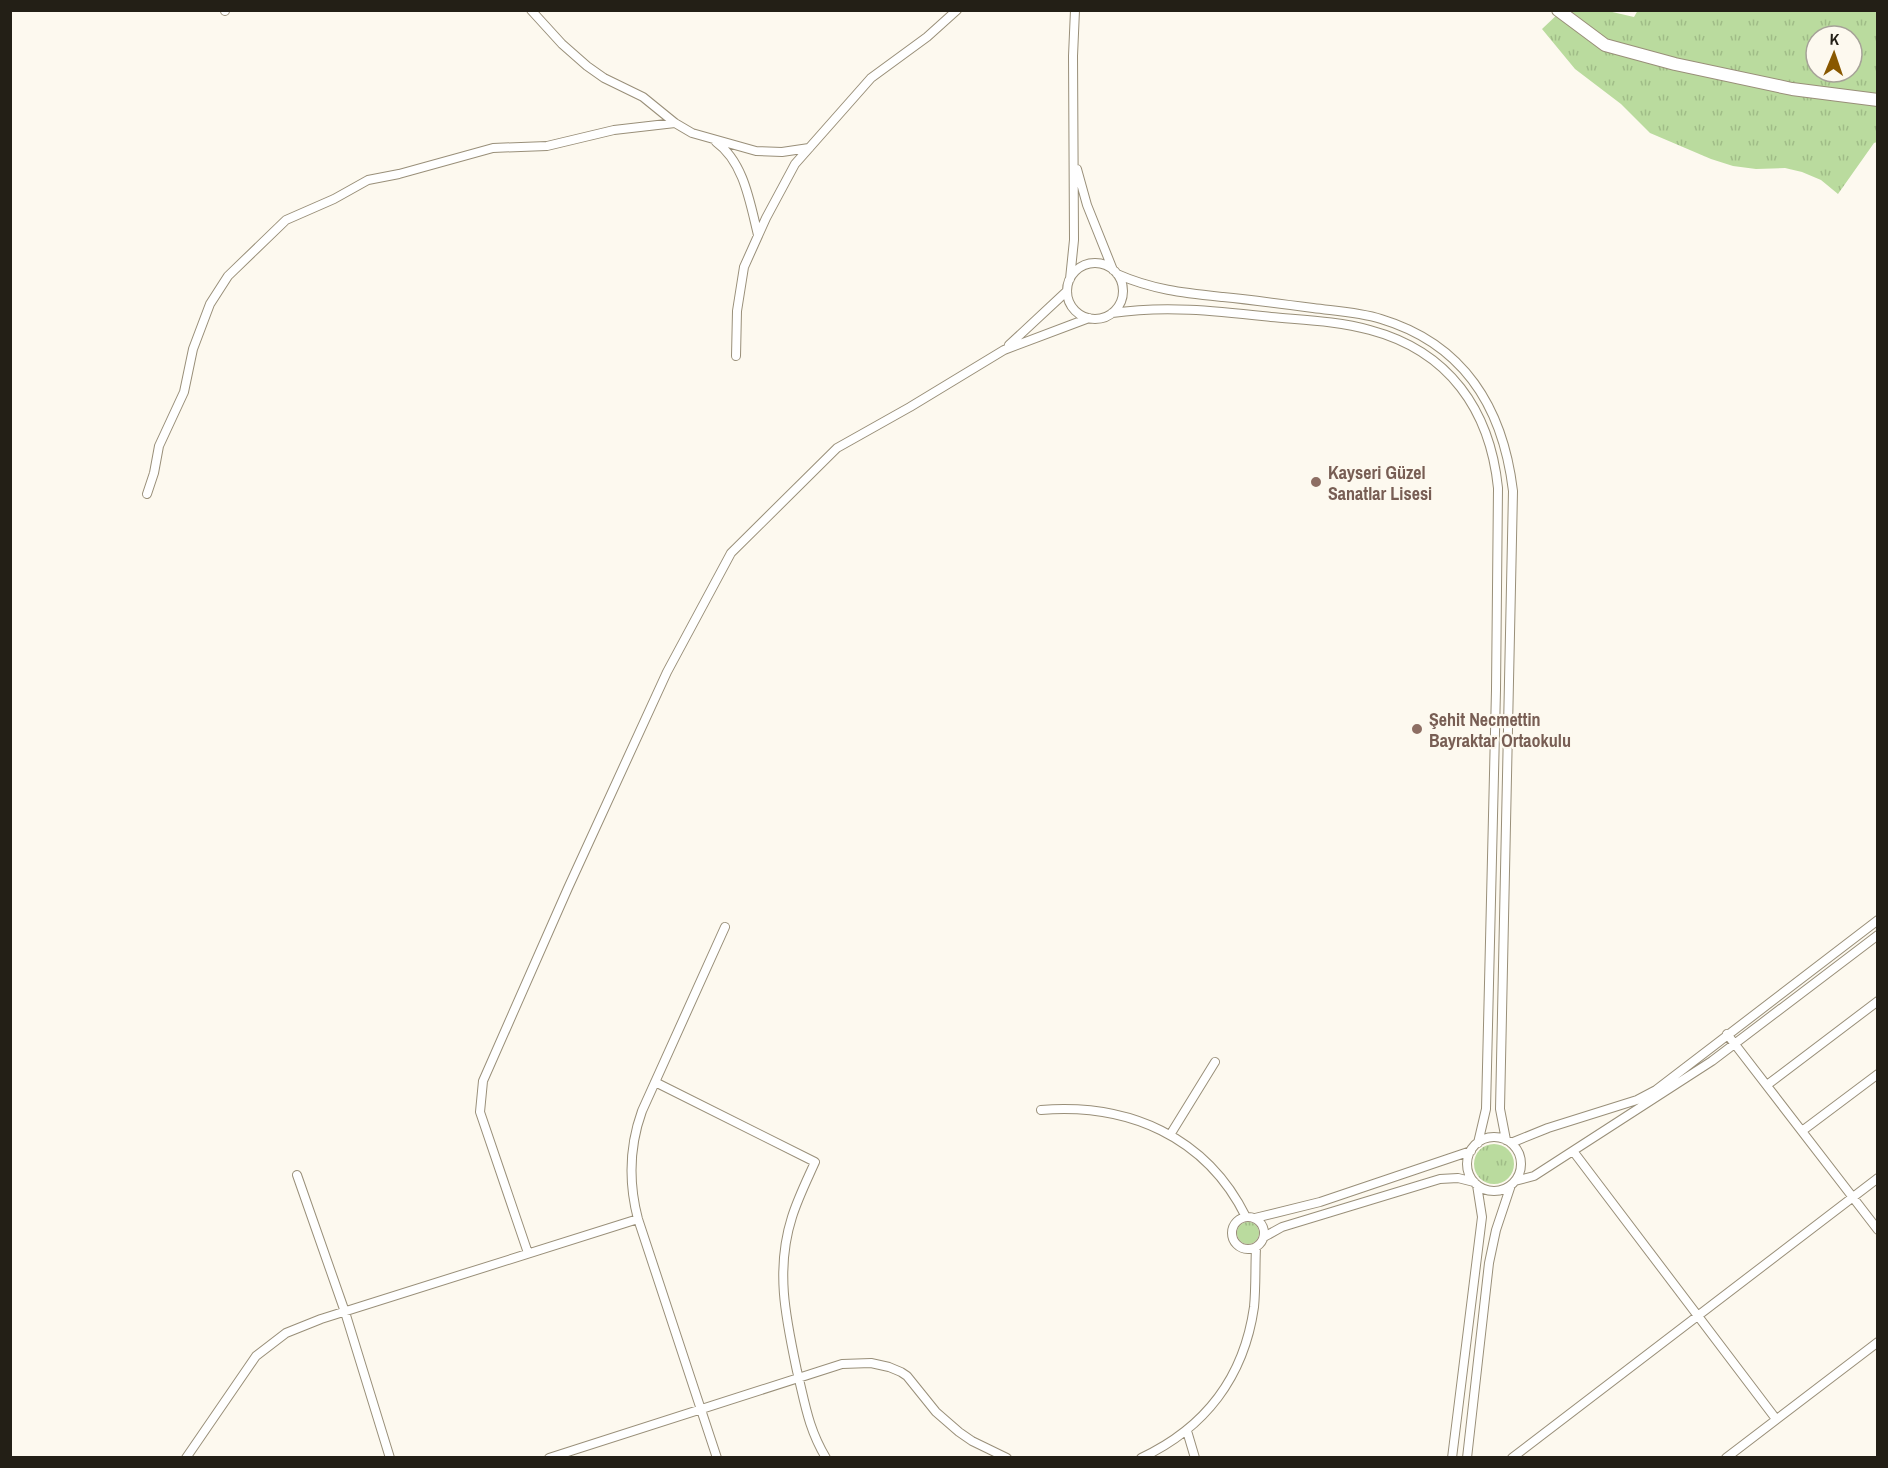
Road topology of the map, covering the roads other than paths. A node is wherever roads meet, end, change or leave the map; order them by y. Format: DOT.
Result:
graph roads {
  1 [pos="531,10"];
  2 [pos="957,10"];
  3 [pos="1075,10"];
  4 [pos="1557,10"];
  5 [pos="1878,100"];
  6 [pos="675,123"];
  7 [pos="1073,139"];
  8 [pos="714,140"];
  9 [pos="809,148"];
  10 [pos="758,235"];
  11 [pos="1115,272"];
  12 [pos="1070,279"];
  13 [pos="1068,291"];
  14 [pos="1112,313"];
  15 [pos="1089,318"];
  16 [pos="1004,350"];
  17 [pos="736,356"];
  18 [pos="147,494"];
  19 [pos="1878,920"];
  20 [pos="725,927"];
  21 [pos="1878,935"];
  22 [pos="1878,1001"];
  23 [pos="1727,1034"];
  24 [pos="1735,1044"];
  25 [pos="1215,1062"];
  26 [pos="1878,1074"];
  27 [pos="655,1082"];
  28 [pos="1767,1085"];
  29 [pos="1041,1110"];
  30 [pos="1802,1131"];
  31 [pos="1170,1135"];
  32 [pos="1509,1142"];
  33 [pos="1478,1143"];
  34 [pos="1471,1151"];
  35 [pos="1573,1151"];
  36 [pos="297,1175"];
  37 [pos="1878,1178"];
  38 [pos="1476,1183"];
  39 [pos="1513,1183"];
  40 [pos="1853,1197"];
  41 [pos="1250,1217"];
  42 [pos="638,1219"];
  43 [pos="1878,1230"];
  44 [pos="1264,1237"];
  45 [pos="1256,1248"];
  46 [pos="528,1253"];
  47 [pos="345,1312"];
  48 [pos="1697,1315"];
  49 [pos="1878,1342"];
  50 [pos="799,1377"];
  51 [pos="701,1408"];
  52 [pos="1776,1419"];
  53 [pos="1187,1431"];
  54 [pos="563,1455"];
  55 [pos="1144,1457"];
  56 [pos="186,1458"];
  57 [pos="390,1458"];
  58 [pos="549,1458"];
  59 [pos="717,1458"];
  60 [pos="826,1458"];
  61 [pos="1007,1458"];
  62 [pos="1196,1458"];
  63 [pos="1452,1458"];
  64 [pos="1467,1458"];
  65 [pos="1512,1458"];
  66 [pos="1726,1458"];
  1 -- 6 [label="street"];
  2 -- 9 [label="street"];
  3 -- 7 [label="street"];
  4 -- 5 [label="street"];
  6 -- 8 [label="street"];
  6 -- 18 [label="street"];
  7 -- 11 [label="street"];
  7 -- 12 [label="street"];
  8 -- 9 [label="street"];
  8 -- 10 [label="street"];
  9 -- 10 [label="street"];
  10 -- 17 [label="street"];
  11 -- 12 [label="street"];
  11 -- 14 [label="street"];
  11 -- 32 [label="street"];
  12 -- 13 [label="street"];
  13 -- 15 [label="street"];
  13 -- 16 [label="street"];
  14 -- 15 [label="street"];
  14 -- 33 [label="street"];
  15 -- 16 [label="street"];
  16 -- 46 [label="street"];
  19 -- 23 [label="street"];
  20 -- 27 [label="street"];
  21 -- 24 [label="street"];
  22 -- 28 [label="street"];
  23 -- 24 [label="street"];
  23 -- 32 [label="street"];
  24 -- 28 [label="street"];
  24 -- 35 [label="street"];
  25 -- 31 [label="street"];
  26 -- 30 [label="street"];
  27 -- 42 [label="street"];
  27 -- 50 [label="street"];
  28 -- 30 [label="street"];
  29 -- 31 [label="street"];
  30 -- 40 [label="street"];
  31 -- 41 [label="street"];
  32 -- 33 [label="street"];
  32 -- 39 [label="street"];
  33 -- 34 [label="street"];
  34 -- 38 [label="street"];
  34 -- 41 [label="street"];
  35 -- 39 [label="street"];
  35 -- 48 [label="street"];
  36 -- 47 [label="street"];
  37 -- 40 [label="street"];
  38 -- 39 [label="street"];
  38 -- 44 [label="street"];
  38 -- 63 [label="street"];
  39 -- 64 [label="street"];
  40 -- 43 [label="street"];
  40 -- 48 [label="street"];
  41 -- 44 [label="street"];
  41 -- 45 [label="street"];
  42 -- 46 [label="street"];
  42 -- 51 [label="street"];
  44 -- 45 [label="street"];
  45 -- 53 [label="street"];
  46 -- 47 [label="street"];
  47 -- 56 [label="street"];
  47 -- 57 [label="street"];
  48 -- 52 [label="street"];
  48 -- 65 [label="street"];
  49 -- 52 [label="street"];
  50 -- 51 [label="street"];
  50 -- 60 [label="street"];
  50 -- 61 [label="street"];
  51 -- 54 [label="street"];
  51 -- 59 [label="street"];
  52 -- 66 [label="street"];
  53 -- 55 [label="street"];
  53 -- 62 [label="street"];
  54 -- 58 [label="street"];
}
